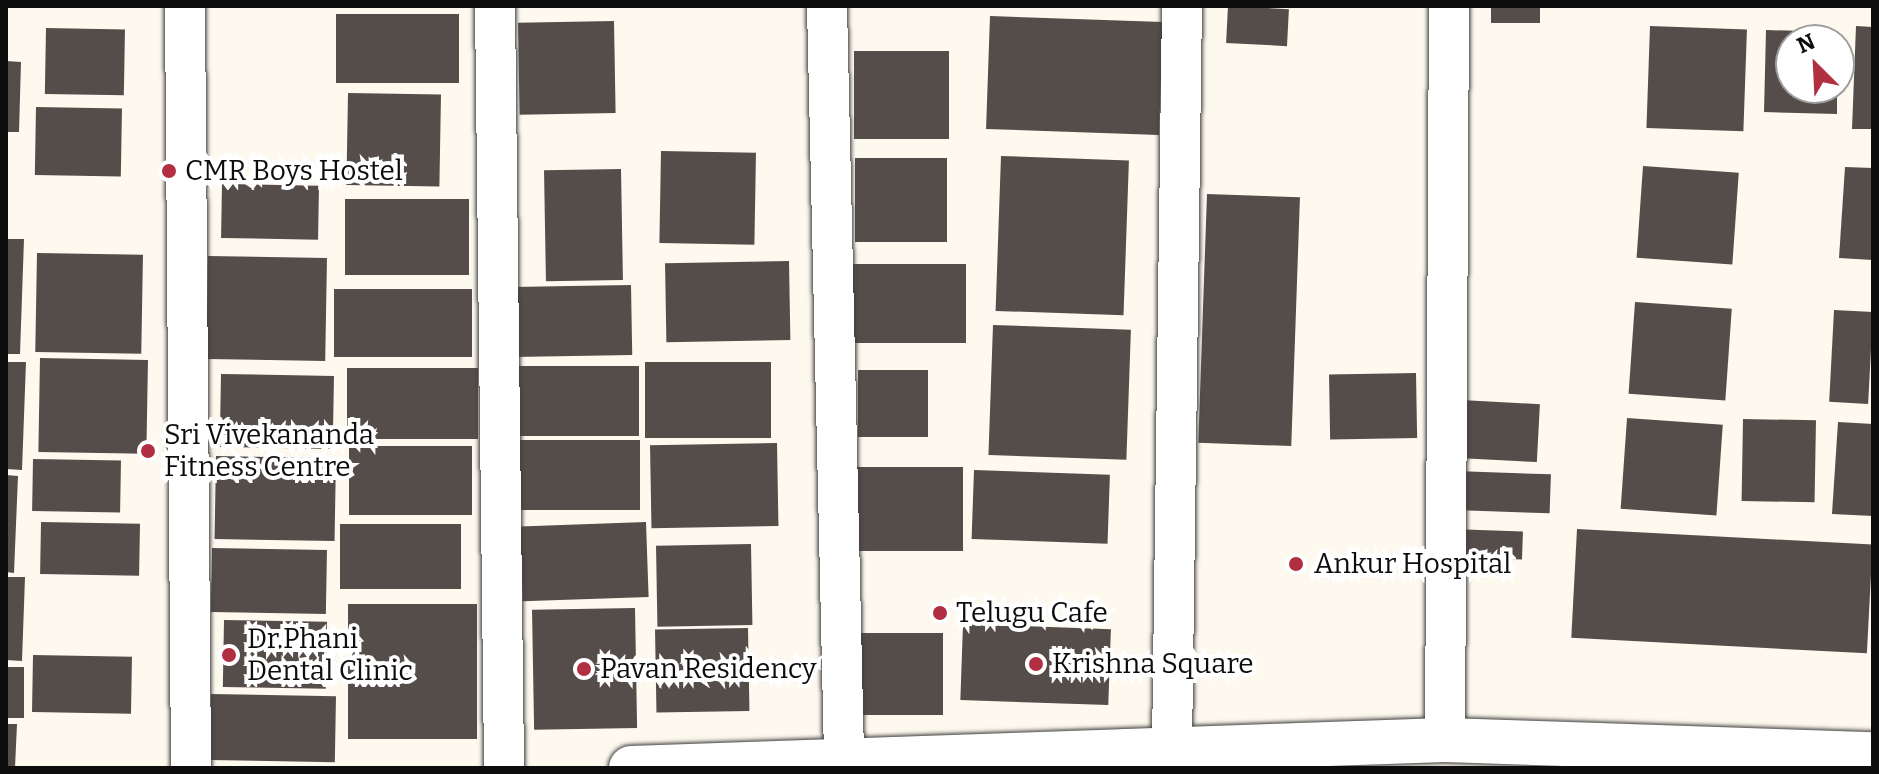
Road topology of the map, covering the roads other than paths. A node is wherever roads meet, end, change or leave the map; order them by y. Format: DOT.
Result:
graph roads {
  1 [pos="185,6"];
  2 [pos="495,6"];
  3 [pos="827,6"];
  4 [pos="1182,6"];
  5 [pos="1449,6"];
  6 [pos="1445,740"];
  7 [pos="1172,747"];
  8 [pos="1873,754"];
  9 [pos="1515,755"];
  10 [pos="844,757"];
  11 [pos="191,768"];
  12 [pos="504,768"];
  13 [pos="631,768"];
  1 -- 11 [label="street"];
  2 -- 12 [label="street"];
  3 -- 10 [label="street"];
  4 -- 7 [label="street"];
  5 -- 6 [label="street"];
  6 -- 7 [label="street"];
  6 -- 9 [label="street"];
  7 -- 10 [label="street"];
  8 -- 9 [label="street"];
  10 -- 13 [label="street"];
}
